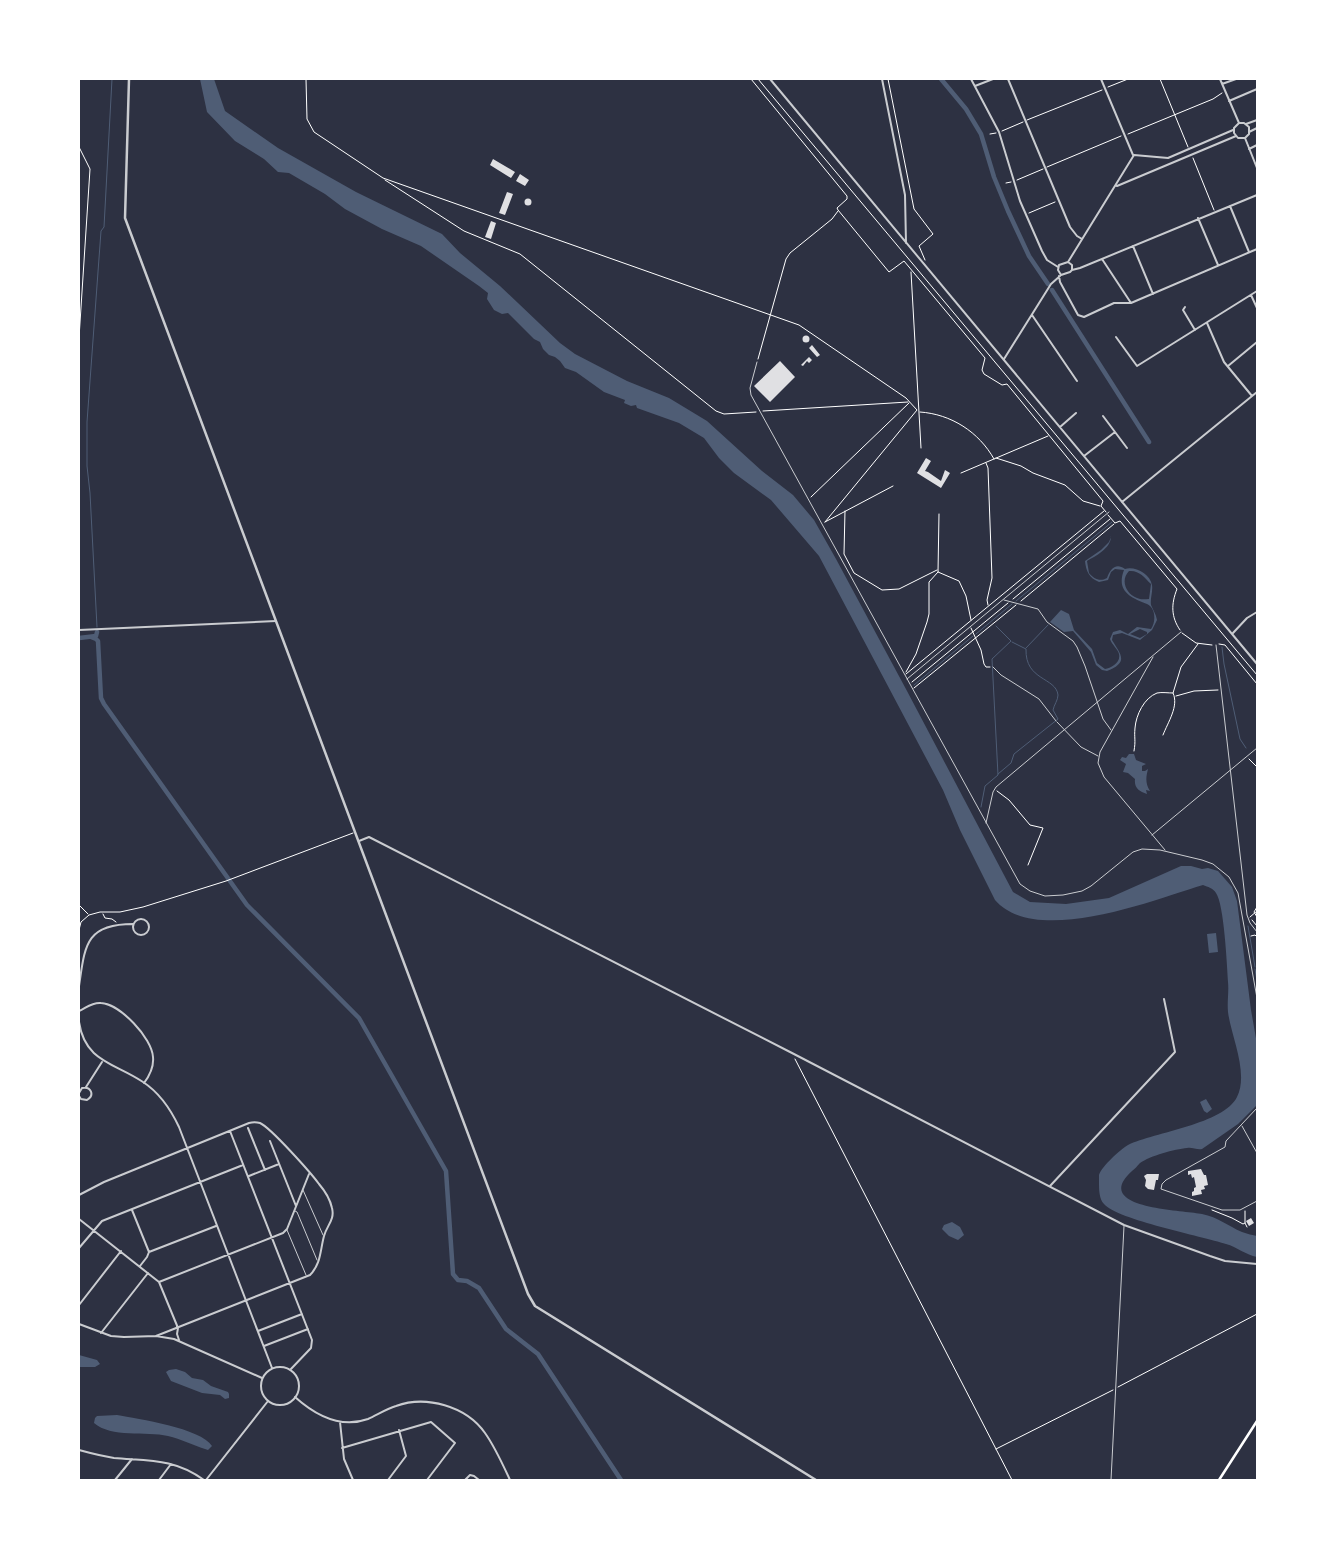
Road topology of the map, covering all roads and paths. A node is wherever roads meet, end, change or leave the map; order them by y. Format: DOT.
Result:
graph roads {
  1 [pos="129,79"];
  2 [pos="306,79"];
  3 [pos="751,79"];
  4 [pos="758,79"];
  5 [pos="770,79"];
  6 [pos="882,79"];
  7 [pos="888,79"];
  8 [pos="971,79"];
  9 [pos="993,79"];
  10 [pos="1008,79"];
  11 [pos="1101,79"];
  12 [pos="1128,79"];
  13 [pos="1160,79"];
  14 [pos="1220,79"];
  15 [pos="1236,79"];
  16 [pos="1222,84"];
  17 [pos="975,86"];
  18 [pos="1105,89"];
  19 [pos="1257,89"];
  20 [pos="1225,92"];
  21 [pos="1229,101"];
  22 [pos="1175,115"];
  23 [pos="1026,120"];
  24 [pos="1257,120"];
  25 [pos="1239,123"];
  26 [pos="1246,124"];
  27 [pos="1257,128"];
  28 [pos="1233,130"];
  29 [pos="999,132"];
  30 [pos="1249,132"];
  31 [pos="990,134"];
  32 [pos="1125,134"];
  33 [pos="1236,136"];
  34 [pos="1245,138"];
  35 [pos="1257,145"];
  36 [pos="79,147"];
  37 [pos="1189,149"];
  38 [pos="1249,149"];
  39 [pos="1192,154"];
  40 [pos="1134,155"];
  41 [pos="1046,168"];
  42 [pos="1257,168"];
  43 [pos="383,178"];
  44 [pos="1014,180"];
  45 [pos="1006,183"];
  46 [pos="1116,185"];
  47 [pos="1257,195"];
  48 [pos="1059,201"];
  49 [pos="1230,206"];
  50 [pos="838,211"];
  51 [pos="1215,212"];
  52 [pos="1026,214"];
  53 [pos="1198,218"];
  54 [pos="1082,239"];
  55 [pos="906,243"];
  56 [pos="1133,246"];
  57 [pos="1257,248"];
  58 [pos="1249,252"];
  59 [pos="1102,259"];
  60 [pos="1068,262"];
  61 [pos="927,264"];
  62 [pos="1218,266"];
  63 [pos="1058,267"];
  64 [pos="911,270"];
  65 [pos="1072,270"];
  66 [pos="1060,276"];
  67 [pos="1257,291"];
  68 [pos="1153,294"];
  69 [pos="1251,295"];
  70 [pos="1131,303"];
  71 [pos="1185,307"];
  72 [pos="1257,308"];
  73 [pos="770,315"];
  74 [pos="1032,315"];
  75 [pos="1207,323"];
  76 [pos="1195,330"];
  77 [pos="1116,337"];
  78 [pos="79,338"];
  79 [pos="1257,342"];
  80 [pos="1004,359"];
  81 [pos="757,362"];
  82 [pos="1228,367"];
  83 [pos="1077,381"];
  84 [pos="1257,392"];
  85 [pos="1252,396"];
  86 [pos="910,402"];
  87 [pos="760,412"];
  88 [pos="919,412"];
  89 [pos="1076,413"];
  90 [pos="1103,416"];
  91 [pos="1060,426"];
  92 [pos="1115,432"];
  93 [pos="1049,436"];
  94 [pos="921,448"];
  95 [pos="1128,448"];
  96 [pos="1084,456"];
  97 [pos="995,459"];
  98 [pos="986,463"];
  99 [pos="961,473"];
  100 [pos="893,486"];
  101 [pos="809,499"];
  102 [pos="1122,502"];
  103 [pos="1101,506"];
  104 [pos="1104,510"];
  105 [pos="845,511"];
  106 [pos="1110,512"];
  107 [pos="940,514"];
  108 [pos="1107,514"];
  109 [pos="823,523"];
  110 [pos="1115,524"];
  111 [pos="938,571"];
  112 [pos="1003,600"];
  113 [pos="1018,603"];
  114 [pos="989,606"];
  115 [pos="992,609"];
  116 [pos="1257,612"];
  117 [pos="276,620"];
  118 [pos="971,620"];
  119 [pos="972,626"];
  120 [pos="79,630"];
  121 [pos="1181,632"];
  122 [pos="1232,634"];
  123 [pos="976,638"];
  124 [pos="1199,644"];
  125 [pos="1216,645"];
  126 [pos="1154,654"];
  127 [pos="1257,664"];
  128 [pos="992,667"];
  129 [pos="904,675"];
  130 [pos="1257,676"];
  131 [pos="907,679"];
  132 [pos="1257,684"];
  133 [pos="913,690"];
  134 [pos="1221,691"];
  135 [pos="1173,693"];
  136 [pos="1175,696"];
  137 [pos="1097,703"];
  138 [pos="1065,730"];
  139 [pos="1112,730"];
  140 [pos="1163,735"];
  141 [pos="1257,748"];
  142 [pos="1134,751"];
  143 [pos="1098,757"];
  144 [pos="1246,757"];
  145 [pos="1257,767"];
  146 [pos="1230,770"];
  147 [pos="995,789"];
  148 [pos="986,824"];
  149 [pos="356,833"];
  150 [pos="1152,835"];
  151 [pos="359,841"];
  152 [pos="1165,851"];
  153 [pos="1028,865"];
  154 [pos="79,905"];
  155 [pos="1257,907"];
  156 [pos="1257,911"];
  157 [pos="102,912"];
  158 [pos="1254,913"];
  159 [pos="89,915"];
  160 [pos="1257,917"];
  161 [pos="133,924"];
  162 [pos="117,925"];
  163 [pos="1257,926"];
  164 [pos="79,930"];
  165 [pos="1257,932"];
  166 [pos="1251,936"];
  167 [pos="1257,937"];
  168 [pos="79,986"];
  169 [pos="1257,998"];
  170 [pos="1164,999"];
  171 [pos="79,1011"];
  172 [pos="79,1022"];
  173 [pos="792,1053"];
  174 [pos="102,1061"];
  175 [pos="144,1083"];
  176 [pos="86,1087"];
  177 [pos="79,1094"];
  178 [pos="1257,1108"];
  179 [pos="1241,1125"];
  180 [pos="248,1128"];
  181 [pos="230,1131"];
  182 [pos="270,1141"];
  183 [pos="186,1149"];
  184 [pos="1257,1153"];
  185 [pos="279,1164"];
  186 [pos="243,1165"];
  187 [pos="265,1170"];
  188 [pos="309,1174"];
  189 [pos="248,1177"];
  190 [pos="199,1183"];
  191 [pos="1050,1186"];
  192 [pos="303,1190"];
  193 [pos="79,1196"];
  194 [pos="1257,1202"];
  195 [pos="296,1206"];
  196 [pos="1210,1206"];
  197 [pos="1245,1208"];
  198 [pos="132,1210"];
  199 [pos="294,1211"];
  200 [pos="79,1219"];
  201 [pos="1245,1223"];
  202 [pos="1124,1225"];
  203 [pos="216,1226"];
  204 [pos="1247,1226"];
  205 [pos="287,1229"];
  206 [pos="93,1230"];
  207 [pos="323,1235"];
  208 [pos="272,1238"];
  209 [pos="79,1248"];
  210 [pos="120,1251"];
  211 [pos="149,1252"];
  212 [pos="228,1255"];
  213 [pos="317,1260"];
  214 [pos="1257,1264"];
  215 [pos="140,1266"];
  216 [pos="148,1273"];
  217 [pos="306,1275"];
  218 [pos="159,1282"];
  219 [pos="290,1284"];
  220 [pos="246,1301"];
  221 [pos="79,1305"];
  222 [pos="302,1313"];
  223 [pos="1257,1314"];
  224 [pos="79,1324"];
  225 [pos="178,1328"];
  226 [pos="308,1328"];
  227 [pos="258,1331"];
  228 [pos="101,1333"];
  229 [pos="156,1336"];
  230 [pos="179,1340"];
  231 [pos="264,1346"];
  232 [pos="272,1368"];
  233 [pos="290,1370"];
  234 [pos="262,1378"];
  235 [pos="1115,1388"];
  236 [pos="295,1396"];
  237 [pos="268,1401"];
  238 [pos="1257,1421"];
  239 [pos="340,1422"];
  240 [pos="399,1430"];
  241 [pos="342,1448"];
  242 [pos="996,1449"];
  243 [pos="79,1450"];
  244 [pos="132,1459"];
  245 [pos="171,1464"];
  246 [pos="116,1480"];
  247 [pos="159,1480"];
  248 [pos="205,1480"];
  249 [pos="353,1480"];
  250 [pos="388,1480"];
  251 [pos="427,1480"];
  252 [pos="465,1480"];
  253 [pos="479,1480"];
  254 [pos="510,1480"];
  255 [pos="816,1480"];
  256 [pos="1012,1480"];
  257 [pos="1111,1480"];
  258 [pos="1219,1480"];
  1 -- 117 [label="street"];
  2 -- 43 [label="path"];
  3 -- 50 [label="path"];
  4 -- 130 [label="path"];
  5 -- 55 [label="street"];
  6 -- 55 [label="street"];
  7 -- 61 [label="path"];
  8 -- 17 [label="street"];
  9 -- 17 [label="street"];
  10 -- 23 [label="street"];
  11 -- 18 [label="street"];
  12 -- 18 [label="path"];
  13 -- 22 [label="path"];
  14 -- 16 [label="street"];
  15 -- 16 [label="street"];
  16 -- 20 [label="street"];
  17 -- 29 [label="street"];
  18 -- 23 [label="path"];
  18 -- 32 [label="street"];
  19 -- 21 [label="street"];
  20 -- 21 [label="street"];
  20 -- 22 [label="path"];
  21 -- 25 [label="street"];
  22 -- 32 [label="path"];
  22 -- 37 [label="path"];
  23 -- 29 [label="path"];
  23 -- 41 [label="street"];
  24 -- 26 [label="street"];
  25 -- 26 [label="street"];
  25 -- 28 [label="street"];
  26 -- 30 [label="street"];
  27 -- 30 [label="street"];
  28 -- 33 [label="street"];
  28 -- 37 [label="street"];
  29 -- 31 [label="path"];
  29 -- 44 [label="street"];
  30 -- 34 [label="street"];
  32 -- 40 [label="street"];
  32 -- 41 [label="path"];
  33 -- 34 [label="street"];
  33 -- 39 [label="street"];
  34 -- 38 [label="street"];
  35 -- 38 [label="street"];
  36 -- 78 [label="path"];
  37 -- 40 [label="street"];
  38 -- 42 [label="street"];
  39 -- 46 [label="street"];
  39 -- 51 [label="path"];
  40 -- 46 [label="street"];
  41 -- 44 [label="path"];
  41 -- 48 [label="street"];
  43 -- 73 [label="path"];
  43 -- 87 [label="path"];
  44 -- 45 [label="path"];
  44 -- 52 [label="street"];
  46 -- 54 [label="street"];
  47 -- 49 [label="street"];
  48 -- 52 [label="path"];
  48 -- 54 [label="street"];
  49 -- 51 [label="street"];
  49 -- 58 [label="street"];
  50 -- 64 [label="path"];
  50 -- 73 [label="path"];
  51 -- 53 [label="street"];
  52 -- 63 [label="street"];
  53 -- 56 [label="street"];
  53 -- 62 [label="street"];
  54 -- 60 [label="street"];
  55 -- 80 [label="street"];
  56 -- 59 [label="street"];
  56 -- 68 [label="street"];
  57 -- 58 [label="street"];
  58 -- 62 [label="street"];
  59 -- 65 [label="street"];
  59 -- 70 [label="street"];
  60 -- 63 [label="street"];
  60 -- 65 [label="street"];
  62 -- 68 [label="street"];
  63 -- 66 [label="street"];
  64 -- 88 [label="path"];
  64 -- 93 [label="path"];
  65 -- 66 [label="street"];
  66 -- 70 [label="street"];
  66 -- 74 [label="street"];
  67 -- 69 [label="street"];
  68 -- 70 [label="street"];
  69 -- 72 [label="street"];
  69 -- 75 [label="street"];
  71 -- 76 [label="street"];
  73 -- 81 [label="path"];
  73 -- 86 [label="path"];
  74 -- 80 [label="street"];
  74 -- 83 [label="street"];
  75 -- 76 [label="street"];
  75 -- 82 [label="street"];
  76 -- 77 [label="street"];
  79 -- 82 [label="street"];
  80 -- 91 [label="street"];
  81 -- 87 [label="street"];
  82 -- 85 [label="street"];
  84 -- 85 [label="street"];
  85 -- 102 [label="street"];
  86 -- 87 [label="path"];
  86 -- 101 [label="path"];
  86 -- 109 [label="path"];
  87 -- 101 [label="street"];
  88 -- 94 [label="path"];
  88 -- 97 [label="path"];
  89 -- 91 [label="street"];
  90 -- 92 [label="street"];
  91 -- 96 [label="street"];
  92 -- 95 [label="street"];
  92 -- 96 [label="street"];
  93 -- 97 [label="path"];
  93 -- 103 [label="path"];
  96 -- 102 [label="street"];
  97 -- 98 [label="path"];
  97 -- 103 [label="path"];
  98 -- 99 [label="path"];
  98 -- 114 [label="path"];
  100 -- 105 [label="path"];
  101 -- 109 [label="street"];
  102 -- 122 [label="street"];
  103 -- 104 [label="path"];
  104 -- 108 [label="path"];
  104 -- 114 [label="path"];
  105 -- 109 [label="path"];
  105 -- 111 [label="path"];
  106 -- 108 [label="street"];
  107 -- 111 [label="path"];
  108 -- 110 [label="path"];
  108 -- 112 [label="street"];
  109 -- 129 [label="street"];
  110 -- 113 [label="path"];
  110 -- 121 [label="path"];
  111 -- 118 [label="path"];
  111 -- 129 [label="path"];
  112 -- 113 [label="street"];
  112 -- 115 [label="street"];
  113 -- 123 [label="path"];
  113 -- 137 [label="street"];
  114 -- 115 [label="path"];
  114 -- 118 [label="path"];
  115 -- 119 [label="street"];
  116 -- 122 [label="street"];
  117 -- 120 [label="street"];
  117 -- 149 [label="street"];
  118 -- 119 [label="path"];
  118 -- 129 [label="path"];
  119 -- 123 [label="path"];
  119 -- 131 [label="street"];
  121 -- 124 [label="path"];
  121 -- 126 [label="street"];
  122 -- 127 [label="street"];
  123 -- 128 [label="path"];
  123 -- 133 [label="path"];
  124 -- 125 [label="path"];
  124 -- 135 [label="path"];
  125 -- 132 [label="path"];
  125 -- 134 [label="street"];
  126 -- 137 [label="street"];
  126 -- 139 [label="street"];
  128 -- 138 [label="street"];
  129 -- 131 [label="street"];
  131 -- 133 [label="street"];
  133 -- 148 [label="street"];
  134 -- 136 [label="path"];
  134 -- 146 [label="street"];
  135 -- 136 [label="path"];
  135 -- 142 [label="path"];
  136 -- 140 [label="path"];
  137 -- 138 [label="street"];
  137 -- 139 [label="street"];
  138 -- 143 [label="street"];
  138 -- 147 [label="street"];
  139 -- 143 [label="street"];
  141 -- 144 [label="street"];
  143 -- 150 [label="street"];
  144 -- 145 [label="path"];
  144 -- 146 [label="street"];
  146 -- 150 [label="street"];
  146 -- 165 [label="street"];
  147 -- 148 [label="street"];
  147 -- 153 [label="path"];
  148 -- 152 [label="street"];
  149 -- 151 [label="street"];
  149 -- 157 [label="path"];
  150 -- 152 [label="street"];
  151 -- 173 [label="street"];
  151 -- 255 [label="street"];
  152 -- 169 [label="street"];
  154 -- 159 [label="path"];
  155 -- 158 [label="path"];
  156 -- 158 [label="path"];
  157 -- 159 [label="path"];
  157 -- 162 [label="path"];
  158 -- 160 [label="path"];
  158 -- 163 [label="path"];
  159 -- 164 [label="path"];
  161 -- 161 [label="street"];
  161 -- 162 [label="street"];
  162 -- 168 [label="street"];
  166 -- 167 [label="path"];
  170 -- 191 [label="street"];
  171 -- 175 [label="street"];
  172 -- 174 [label="street"];
  173 -- 191 [label="street"];
  173 -- 242 [label="path"];
  174 -- 175 [label="street"];
  174 -- 176 [label="street"];
  175 -- 183 [label="street"];
  176 -- 177 [label="street"];
  176 -- 177 [label="street"];
  178 -- 179 [label="street"];
  179 -- 184 [label="street"];
  179 -- 196 [label="street"];
  180 -- 187 [label="street"];
  181 -- 183 [label="street"];
  181 -- 186 [label="street"];
  181 -- 188 [label="street"];
  182 -- 185 [label="street"];
  183 -- 190 [label="street"];
  183 -- 193 [label="street"];
  185 -- 187 [label="street"];
  185 -- 195 [label="street"];
  186 -- 189 [label="street"];
  186 -- 190 [label="street"];
  187 -- 189 [label="street"];
  188 -- 192 [label="street"];
  188 -- 219 [label="street"];
  189 -- 208 [label="street"];
  190 -- 198 [label="street"];
  190 -- 203 [label="street"];
  191 -- 202 [label="street"];
  192 -- 195 [label="street"];
  192 -- 207 [label="street"];
  194 -- 197 [label="street"];
  195 -- 199 [label="street"];
  196 -- 197 [label="street"];
  196 -- 201 [label="path"];
  197 -- 201 [label="path"];
  198 -- 206 [label="street"];
  198 -- 211 [label="street"];
  199 -- 205 [label="street"];
  199 -- 213 [label="street"];
  200 -- 206 [label="street"];
  201 -- 204 [label="path"];
  202 -- 214 [label="street"];
  202 -- 235 [label="street"];
  203 -- 211 [label="street"];
  203 -- 212 [label="street"];
  205 -- 208 [label="street"];
  205 -- 217 [label="street"];
  206 -- 209 [label="street"];
  206 -- 210 [label="street"];
  208 -- 212 [label="street"];
  208 -- 219 [label="street"];
  210 -- 215 [label="street"];
  210 -- 221 [label="street"];
  211 -- 215 [label="street"];
  212 -- 218 [label="street"];
  212 -- 220 [label="street"];
  215 -- 216 [label="street"];
  216 -- 218 [label="street"];
  216 -- 228 [label="street"];
  218 -- 225 [label="street"];
  219 -- 220 [label="street"];
  219 -- 222 [label="street"];
  220 -- 225 [label="street"];
  220 -- 227 [label="street"];
  222 -- 226 [label="street"];
  222 -- 227 [label="street"];
  223 -- 235 [label="path"];
  224 -- 228 [label="street"];
  225 -- 229 [label="street"];
  225 -- 230 [label="street"];
  226 -- 231 [label="street"];
  226 -- 233 [label="street"];
  227 -- 231 [label="street"];
  228 -- 229 [label="street"];
  229 -- 230 [label="street"];
  230 -- 234 [label="street"];
  231 -- 232 [label="street"];
  232 -- 233 [label="street"];
  232 -- 234 [label="street"];
  233 -- 236 [label="street"];
  234 -- 237 [label="street"];
  235 -- 242 [label="path"];
  235 -- 257 [label="street"];
  236 -- 237 [label="street"];
  236 -- 239 [label="street"];
  237 -- 248 [label="street"];
  238 -- 258 [label="main road"];
  239 -- 241 [label="street"];
  239 -- 254 [label="street"];
  240 -- 241 [label="street"];
  240 -- 250 [label="street"];
  240 -- 251 [label="street"];
  241 -- 249 [label="street"];
  242 -- 256 [label="path"];
  243 -- 244 [label="street"];
  244 -- 245 [label="street"];
  244 -- 246 [label="street"];
  245 -- 247 [label="street"];
  245 -- 248 [label="street"];
  252 -- 253 [label="street"];
}
